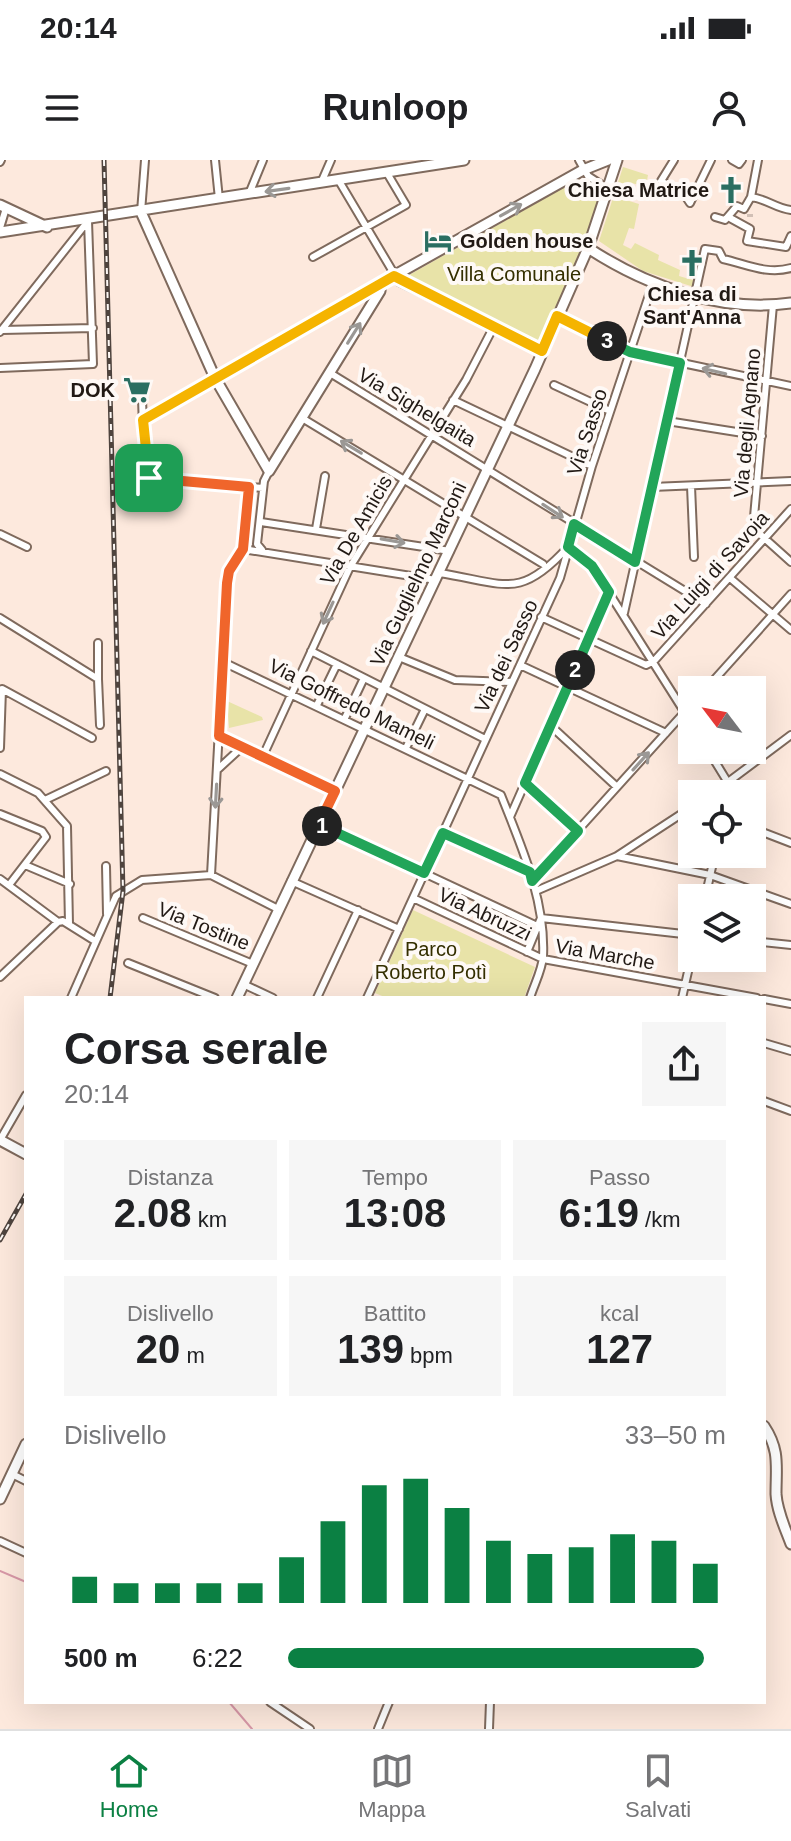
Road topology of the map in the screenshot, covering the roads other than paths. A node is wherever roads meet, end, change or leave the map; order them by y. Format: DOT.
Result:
graph roads {
  1 [pos="145,160"];
  2 [pos="215,160"];
  3 [pos="263,160"];
  4 [pos="331,160"];
  5 [pos="397,160"];
  6 [pos="464,160"];
  7 [pos="608,160"];
  8 [pos="617,160"];
  9 [pos="674,160"];
  10 [pos="732,160"];
  11 [pos="742,160"];
  12 [pos="755,161"];
  13 [pos="709,162"];
  14 [pos="581,165"];
  15 [pos="390,172"];
  16 [pos="339,181"];
  17 [pos="321,183"];
  18 [pos="608,189"];
  19 [pos="249,194"];
  20 [pos="751,197"];
  21 [pos="219,199"];
  22 [pos="746,205"];
  23 [pos="3,206"];
  24 [pos="791,210"];
  25 [pos="141,212"];
  26 [pos="750,214"];
  27 [pos="715,217"];
  28 [pos="730,218"];
  29 [pos="88,221"];
  30 [pos="47,227"];
  31 [pos="366,228"];
  32 [pos="0,230"];
  33 [pos="791,236"];
  34 [pos="588,248"];
  35 [pos="313,257"];
  36 [pos="791,268"];
  37 [pos="394,276"];
  38 [pos="381,283"];
  39 [pos="653,283"];
  40 [pos="694,293"];
  41 [pos="791,303"];
  42 [pos="773,305"];
  43 [pos="557,316"];
  44 [pos="93,328"];
  45 [pos="493,328"];
  46 [pos="1,331"];
  47 [pos="542,351"];
  48 [pos="630,352"];
  49 [pos="680,363"];
  50 [pos="0,368"];
  51 [pos="330,373"];
  52 [pos="215,378"];
  53 [pos="767,383"];
  54 [pos="554,385"];
  55 [pos="791,386"];
  56 [pos="142,398"];
  57 [pos="453,400"];
  58 [pos="610,411"];
  59 [pos="302,418"];
  60 [pos="143,420"];
  61 [pos="667,421"];
  62 [pos="508,426"];
  63 [pos="431,435"];
  64 [pos="762,436"];
  65 [pos="592,466"];
  66 [pos="488,469"];
  67 [pos="269,471"];
  68 [pos="325,476"];
  69 [pos="403,480"];
  70 [pos="791,481"];
  71 [pos="758,483"];
  72 [pos="691,486"];
  73 [pos="249,487"];
  74 [pos="652,487"];
  75 [pos="263,488"];
  76 [pos="791,509"];
  77 [pos="465,517"];
  78 [pos="261,522"];
  79 [pos="574,524"];
  80 [pos="316,529"];
  81 [pos="0,534"];
  82 [pos="369,536"];
  83 [pos="765,539"];
  84 [pos="27,547"];
  85 [pos="568,547"];
  86 [pos="243,549"];
  87 [pos="262,550"];
  88 [pos="450,551"];
  89 [pos="694,557"];
  90 [pos="635,562"];
  91 [pos="791,562"];
  92 [pos="543,564"];
  93 [pos="350,567"];
  94 [pos="437,576"];
  95 [pos="730,578"];
  96 [pos="609,592"];
  97 [pos="791,594"];
  98 [pos="706,604"];
  99 [pos="624,613"];
  100 [pos="773,615"];
  101 [pos="541,617"];
  102 [pos="0,618"];
  103 [pos="791,630"];
  104 [pos="589,639"];
  105 [pos="98,643"];
  106 [pos="311,651"];
  107 [pos="399,657"];
  108 [pos="654,661"];
  109 [pos="223,662"];
  110 [pos="337,664"];
  111 [pos="520,665"];
  112 [pos="718,676"];
  113 [pos="364,678"];
  114 [pos="98,679"];
  115 [pos="512,682"];
  116 [pos="568,686"];
  117 [pos="384,688"];
  118 [pos="292,693"];
  119 [pos="678,702"];
  120 [pos="317,705"];
  121 [pos="425,709"];
  122 [pos="345,718"];
  123 [pos="678,719"];
  124 [pos="100,725"];
  125 [pos="552,727"];
  126 [pos="365,728"];
  127 [pos="666,733"];
  128 [pos="219,736"];
  129 [pos="790,736"];
  130 [pos="92,738"];
  131 [pos="485,739"];
  132 [pos="242,747"];
  133 [pos="0,748"];
  134 [pos="406,748"];
  135 [pos="263,756"];
  136 [pos="217,770"];
  137 [pos="106,771"];
  138 [pos="0,774"];
  139 [pos="468,778"];
  140 [pos="728,780"];
  141 [pos="525,783"];
  142 [pos="617,787"];
  143 [pos="335,791"];
  144 [pos="45,800"];
  145 [pos="0,814"];
  146 [pos="678,816"];
  147 [pos="510,817"];
  148 [pos="319,824"];
  149 [pos="578,831"];
  150 [pos="443,833"];
  151 [pos="766,833"];
  152 [pos="791,843"];
  153 [pos="617,856"];
  154 [pos="25,865"];
  155 [pos="106,866"];
  156 [pos="712,868"];
  157 [pos="530,872"];
  158 [pos="424,873"];
  159 [pos="211,875"];
  160 [pos="710,875"];
  161 [pos="0,879"];
  162 [pos="291,881"];
  163 [pos="532,881"];
  164 [pos="70,884"];
  165 [pos="708,884"];
  166 [pos="9,885"];
  167 [pos="536,891"];
  168 [pos="413,898"];
  169 [pos="791,904"];
  170 [pos="278,909"];
  171 [pos="358,910"];
  172 [pos="107,918"];
  173 [pos="143,918"];
  174 [pos="541,918"];
  175 [pos="58,922"];
  176 [pos="69,924"];
  177 [pos="535,925"];
  178 [pos="399,929"];
  179 [pos="678,933"];
  180 [pos="95,941"];
  181 [pos="766,942"];
  182 [pos="791,945"];
  183 [pos="527,952"];
  184 [pos="543,959"];
  185 [pos="0,963"];
  186 [pos="128,963"];
  187 [pos="253,964"];
  188 [pos="7,969"];
  189 [pos="688,972"];
  190 [pos="0,977"];
  191 [pos="243,984"];
  192 [pos="685,985"];
  193 [pos="72,996"];
  194 [pos="210,996"];
  195 [pos="238,996"];
  196 [pos="269,996"];
  197 [pos="318,996"];
  198 [pos="368,996"];
  199 [pos="531,996"];
  200 [pos="682,996"];
  201 [pos="746,996"];
  202 [pos="766,999"];
  203 [pos="791,1004"];
  204 [pos="766,1044"];
  205 [pos="791,1051"];
  206 [pos="24,1099"];
  207 [pos="766,1102"];
  208 [pos="791,1111"];
  209 [pos="1,1141"];
  210 [pos="24,1153"];
  211 [pos="766,1429"];
  212 [pos="24,1448"];
  213 [pos="12,1474"];
  214 [pos="24,1480"];
  215 [pos="0,1499"];
  216 [pos="0,1541"];
  217 [pos="791,1544"];
  218 [pos="24,1552"];
  219 [pos="273,1704"];
  220 [pos="388,1704"];
  221 [pos="490,1704"];
  222 [pos="310,1729"];
  223 [pos="378,1729"];
  224 [pos="489,1729"];
  1 -- 25 [label="street"];
  2 -- 21 [label="street"];
  3 -- 19 [label="street"];
  4 -- 17 [label="street"];
  5 -- 15 [label="street"];
  6 -- 15 [label="main road"];
  7 -- 14 [label="main road"];
  8 -- 18 [label="main road, Via Guglielmo Marconi"];
  9 -- 13 [label="street"];
  10 -- 11 [label="street"];
  12 -- 20 [label="street"];
  14 -- 18 [label="street"];
  37 -- 14 [label="main road, one-way"];
  15 -- 16 [label="main road"];
  15 -- 31 [label="street"];
  16 -- 17 [label="main road"];
  16 -- 31 [label="street"];
  17 -- 19 [label="main road, one-way"];
  18 -- 34 [label="main road, Via Guglielmo Marconi"];
  19 -- 21 [label="main road"];
  20 -- 22 [label="street"];
  20 -- 24 [label="street"];
  21 -- 25 [label="main road"];
  22 -- 26 [label="street"];
  22 -- 28 [label="street"];
  23 -- 30 [label="main road"];
  23 -- 32 [label="street"];
  25 -- 29 [label="main road"];
  25 -- 52 [label="main road"];
  27 -- 28 [label="street"];
  28 -- 33 [label="street"];
  29 -- 30 [label="main road"];
  29 -- 44 [label="street"];
  29 -- 46 [label="street"];
  30 -- 32 [label="main road"];
  31 -- 35 [label="street"];
  31 -- 37 [label="street"];
  34 -- 39 [label="main road"];
  34 -- 43 [label="main road, Via Guglielmo Marconi"];
  36 -- 40 [label="street"];
  37 -- 38 [label="main road"];
  37 -- 45 [label="street"];
  51 -- 38 [label="main road, one-way"];
  38 -- 52 [label="street"];
  39 -- 40 [label="main road"];
  39 -- 48 [label="street, Via Sasso"];
  40 -- 42 [label="main road"];
  40 -- 49 [label="street"];
  41 -- 42 [label="main road"];
  42 -- 53 [label="street, Via degli Agnano"];
  43 -- 47 [label="main road, Via Guglielmo Marconi"];
  43 -- 48 [label="street"];
  44 -- 46 [label="street"];
  44 -- 50 [label="street"];
  45 -- 47 [label="street"];
  45 -- 57 [label="street, Via De Amicis"];
  47 -- 62 [label="main road, Via Guglielmo Marconi"];
  48 -- 49 [label="street"];
  48 -- 58 [label="street, Via Sasso"];
  53 -- 49 [label="street, one-way"];
  49 -- 61 [label="street"];
  51 -- 59 [label="main road"];
  51 -- 63 [label="street, Via Sighelgaita"];
  52 -- 60 [label="street"];
  52 -- 67 [label="main road"];
  53 -- 55 [label="street"];
  53 -- 64 [label="street, Via degli Agnano"];
  54 -- 58 [label="street"];
  56 -- 60 [label="street"];
  57 -- 62 [label="street"];
  57 -- 63 [label="street, Via De Amicis"];
  58 -- 65 [label="street, Via Sasso"];
  59 -- 67 [label="main road"];
  69 -- 59 [label="street, one-way"];
  60 -- 73 [label="street"];
  61 -- 64 [label="street"];
  61 -- 74 [label="street"];
  62 -- 65 [label="street"];
  62 -- 66 [label="main road, Via Guglielmo Marconi"];
  63 -- 66 [label="street, Via Sighelgaita"];
  63 -- 69 [label="street, Via De Amicis"];
  64 -- 71 [label="street, Via degli Agnano"];
  65 -- 79 [label="street, Via Sasso"];
  66 -- 77 [label="main road, Via Guglielmo Marconi"];
  66 -- 79 [label="street, Via Sighelgaita, one-way"];
  67 -- 75 [label="street"];
  68 -- 80 [label="street"];
  69 -- 77 [label="street"];
  69 -- 82 [label="street, Via De Amicis"];
  70 -- 71 [label="street"];
  71 -- 72 [label="street"];
  71 -- 83 [label="street, Via degli Agnano"];
  72 -- 74 [label="street"];
  72 -- 89 [label="street"];
  73 -- 75 [label="street"];
  73 -- 86 [label="street"];
  74 -- 90 [label="street"];
  75 -- 78 [label="street"];
  76 -- 83 [label="street, Via Luigi di Savoia"];
  77 -- 88 [label="main road, Via Guglielmo Marconi"];
  77 -- 92 [label="street"];
  78 -- 80 [label="street"];
  78 -- 87 [label="street"];
  79 -- 85 [label="street, Via Sasso"];
  79 -- 90 [label="street, Via Sighelgaita"];
  80 -- 82 [label="street"];
  81 -- 84 [label="street"];
  82 -- 88 [label="street, one-way"];
  82 -- 93 [label="street, Via De Amicis"];
  83 -- 91 [label="street"];
  83 -- 95 [label="street, Via Luigi di Savoia"];
  85 -- 94 [label="street"];
  85 -- 96 [label="street"];
  85 -- 101 [label="street, Via dei Sasso"];
  86 -- 87 [label="street"];
  86 -- 109 [label="street"];
  87 -- 93 [label="street"];
  88 -- 94 [label="main road, Via Guglielmo Marconi"];
  90 -- 98 [label="street, Via Sighelgaita"];
  90 -- 99 [label="street"];
  93 -- 94 [label="street"];
  93 -- 106 [label="street, Via De Amicis, one-way"];
  94 -- 107 [label="main road, Via Guglielmo Marconi"];
  95 -- 98 [label="street, Via Luigi di Savoia"];
  95 -- 100 [label="street"];
  96 -- 99 [label="street"];
  96 -- 104 [label="street"];
  97 -- 100 [label="street"];
  98 -- 108 [label="street, Via Luigi di Savoia"];
  99 -- 108 [label="street"];
  100 -- 103 [label="street"];
  100 -- 112 [label="street"];
  101 -- 104 [label="street"];
  101 -- 111 [label="street, Via dei Sasso"];
  102 -- 114 [label="street"];
  104 -- 108 [label="street"];
  104 -- 116 [label="street"];
  105 -- 114 [label="street"];
  106 -- 110 [label="street"];
  106 -- 118 [label="street, Via De Amicis"];
  107 -- 115 [label="street"];
  107 -- 117 [label="main road, Via Guglielmo Marconi"];
  108 -- 119 [label="street"];
  109 -- 118 [label="street, Via Goffredo Mameli"];
  109 -- 128 [label="street"];
  110 -- 113 [label="street"];
  110 -- 120 [label="street"];
  111 -- 115 [label="street, Via dei Sasso"];
  111 -- 116 [label="street"];
  113 -- 117 [label="street"];
  113 -- 122 [label="street"];
  114 -- 124 [label="street"];
  115 -- 131 [label="street, Via dei Sasso"];
  116 -- 125 [label="street"];
  116 -- 127 [label="street"];
  117 -- 121 [label="street"];
  117 -- 126 [label="main road, Via Guglielmo Marconi"];
  118 -- 120 [label="street, Via Goffredo Mameli"];
  118 -- 135 [label="street, Via De Amicis"];
  120 -- 122 [label="street, Via Goffredo Mameli"];
  121 -- 131 [label="street"];
  121 -- 134 [label="street"];
  122 -- 126 [label="street, Via Goffredo Mameli"];
  123 -- 127 [label="street"];
  125 -- 141 [label="street"];
  125 -- 142 [label="street"];
  126 -- 134 [label="street, Via Goffredo Mameli"];
  126 -- 143 [label="main road, Via Guglielmo Marconi"];
  142 -- 127 [label="street, one-way"];
  128 -- 132 [label="street"];
  128 -- 136 [label="street"];
  129 -- 140 [label="street"];
  130 -- 133 [label="street"];
  131 -- 139 [label="street, Via dei Sasso"];
  132 -- 135 [label="street"];
  132 -- 136 [label="street"];
  134 -- 139 [label="street, Via Goffredo Mameli"];
  135 -- 143 [label="street"];
  136 -- 159 [label="street, one-way"];
  137 -- 144 [label="street"];
  138 -- 144 [label="street"];
  139 -- 147 [label="street, Via Goffredo Mameli"];
  139 -- 150 [label="street"];
  141 -- 147 [label="street"];
  141 -- 149 [label="street"];
  142 -- 149 [label="street"];
  143 -- 148 [label="main road, Via Guglielmo Marconi"];
  144 -- 164 [label="street"];
  145 -- 154 [label="street"];
  146 -- 153 [label="street"];
  147 -- 157 [label="street, Via Goffredo Mameli"];
  148 -- 158 [label="street"];
  148 -- 162 [label="main road, Via Guglielmo Marconi"];
  149 -- 163 [label="street"];
  150 -- 157 [label="street"];
  150 -- 158 [label="street"];
  151 -- 152 [label="street"];
  153 -- 160 [label="street"];
  153 -- 167 [label="street"];
  154 -- 164 [label="street"];
  154 -- 166 [label="street"];
  155 -- 172 [label="street"];
  156 -- 160 [label="street"];
  157 -- 163 [label="street, Via Goffredo Mameli"];
  158 -- 168 [label="street"];
  158 -- 177 [label="street"];
  159 -- 170 [label="street"];
  159 -- 172 [label="street"];
  160 -- 165 [label="street"];
  160 -- 169 [label="street"];
  161 -- 166 [label="street"];
  162 -- 170 [label="main road, Via Guglielmo Marconi"];
  162 -- 171 [label="street"];
  163 -- 167 [label="street, Via Goffredo Mameli"];
  164 -- 176 [label="street"];
  166 -- 175 [label="street"];
  167 -- 174 [label="street, Via Goffredo Mameli"];
  168 -- 178 [label="street"];
  168 -- 183 [label="street, Via Abruzzi"];
  170 -- 187 [label="main road, Via Guglielmo Marconi"];
  171 -- 178 [label="street"];
  171 -- 197 [label="street"];
  172 -- 180 [label="street"];
  173 -- 187 [label="street, Via Tostine"];
  174 -- 177 [label="street"];
  174 -- 179 [label="street"];
  174 -- 184 [label="street, Via Goffredo Mameli"];
  175 -- 176 [label="street"];
  175 -- 188 [label="street"];
  176 -- 180 [label="street"];
  177 -- 183 [label="street"];
  178 -- 198 [label="street"];
  180 -- 193 [label="street"];
  181 -- 182 [label="street"];
  183 -- 184 [label="street, Via Abruzzi"];
  184 -- 192 [label="street, Via Marche"];
  184 -- 199 [label="street"];
  185 -- 188 [label="street"];
  186 -- 194 [label="street"];
  187 -- 191 [label="main road, Via Guglielmo Marconi"];
  188 -- 190 [label="street"];
  189 -- 192 [label="street"];
  191 -- 195 [label="main road, Via Guglielmo Marconi"];
  191 -- 196 [label="street"];
  192 -- 200 [label="street"];
  192 -- 201 [label="street, Via Marche"];
  202 -- 203 [label="street"];
  204 -- 205 [label="street"];
  206 -- 209 [label="street"];
  207 -- 208 [label="street"];
  209 -- 210 [label="main road"];
  211 -- 217 [label="main road"];
  212 -- 213 [label="main road"];
  213 -- 214 [label="street"];
  213 -- 215 [label="main road"];
  216 -- 218 [label="street"];
  219 -- 222 [label="street"];
  220 -- 223 [label="street"];
  221 -- 224 [label="street"];
}
